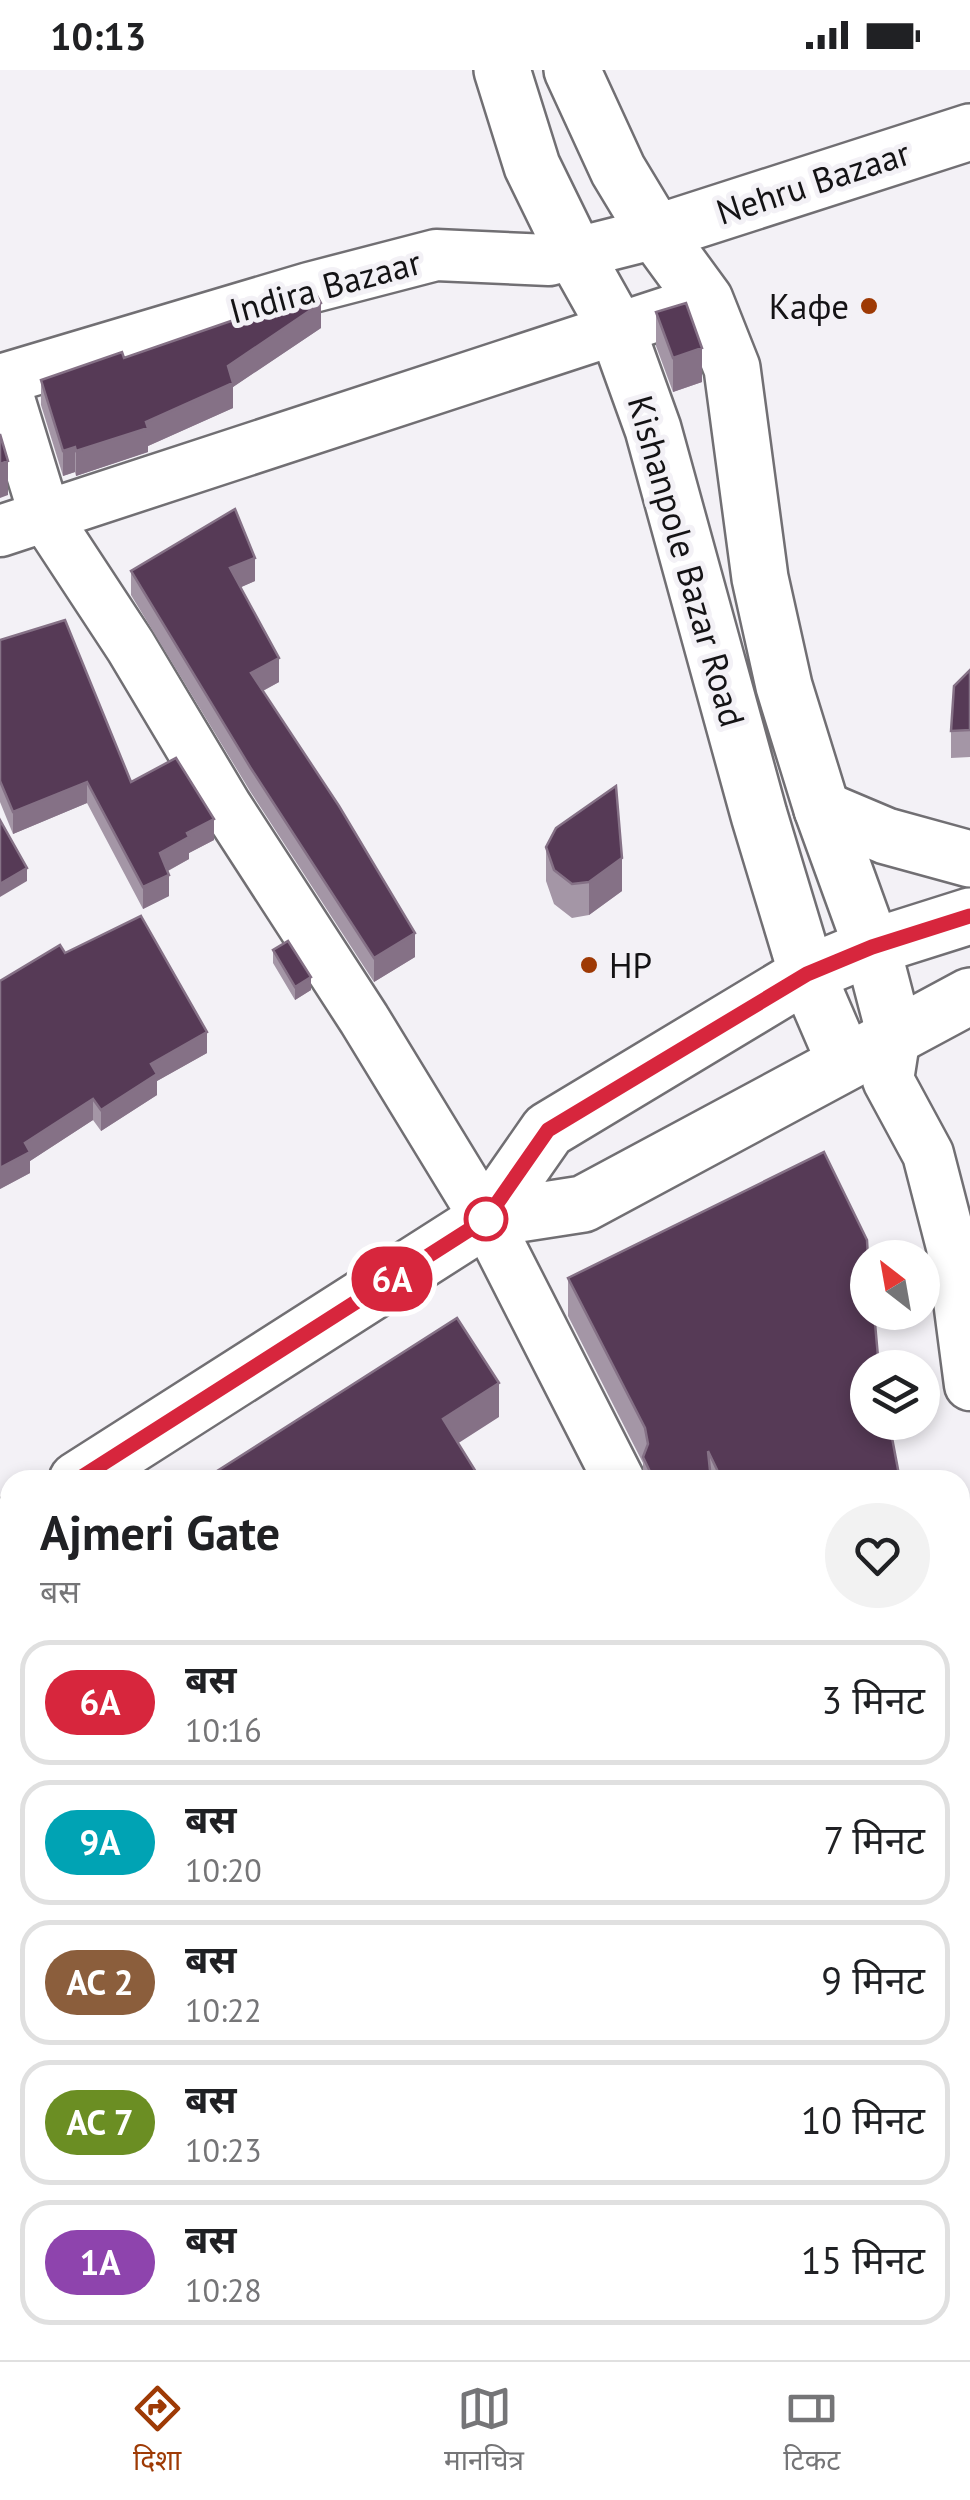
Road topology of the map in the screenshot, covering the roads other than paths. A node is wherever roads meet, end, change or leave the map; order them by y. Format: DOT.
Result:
graph roads {
  1 [pos="502,70"];
  2 [pos="572,70"];
  3 [pos="970,132"];
  4 [pos="656,233"];
  5 [pos="574,254"];
  6 [pos="705,300"];
  7 [pos="617,329"];
  8 [pos="2,379"];
  9 [pos="22,523"];
  10 [pos="822,809"];
  11 [pos="970,860"];
  12 [pos="970,916"];
  13 [pos="872,947"];
  14 [pos="807,974"];
  15 [pos="970,996"];
  16 [pos="876,1059"];
  17 [pos="486,1219"];
  18 [pos="970,1385"];
  19 [pos="98,1470"];
  20 [pos="614,1470"];
  1 -- 5 [label="main road, Kishanpole Bazar Road"];
  2 -- 4 [label="main road"];
  3 -- 4 [label="main road, Nehru Bazaar"];
  4 -- 5 [label="street, Indira Bazaar"];
  4 -- 6 [label="main road"];
  5 -- 7 [label="main road, Kishanpole Bazar Road"];
  5 -- 8 [label="street, Indira Bazaar"];
  6 -- 7 [label="street"];
  6 -- 10 [label="main road"];
  7 -- 9 [label="street"];
  7 -- 14 [label="main road, Kishanpole Bazar Road"];
  8 -- 9 [label="street"];
  9 -- 17 [label="street"];
  10 -- 11 [label="main road"];
  10 -- 13 [label="main road"];
  12 -- 13 [label="main road"];
  13 -- 14 [label="main road"];
  13 -- 16 [label="main road"];
  14 -- 16 [label="main road, Kishanpole Bazar Road"];
  14 -- 17 [label="main road"];
  15 -- 16 [label="main road"];
  16 -- 17 [label="main road"];
  16 -- 18 [label="street"];
  17 -- 19 [label="main road"];
  17 -- 20 [label="street"];
}
